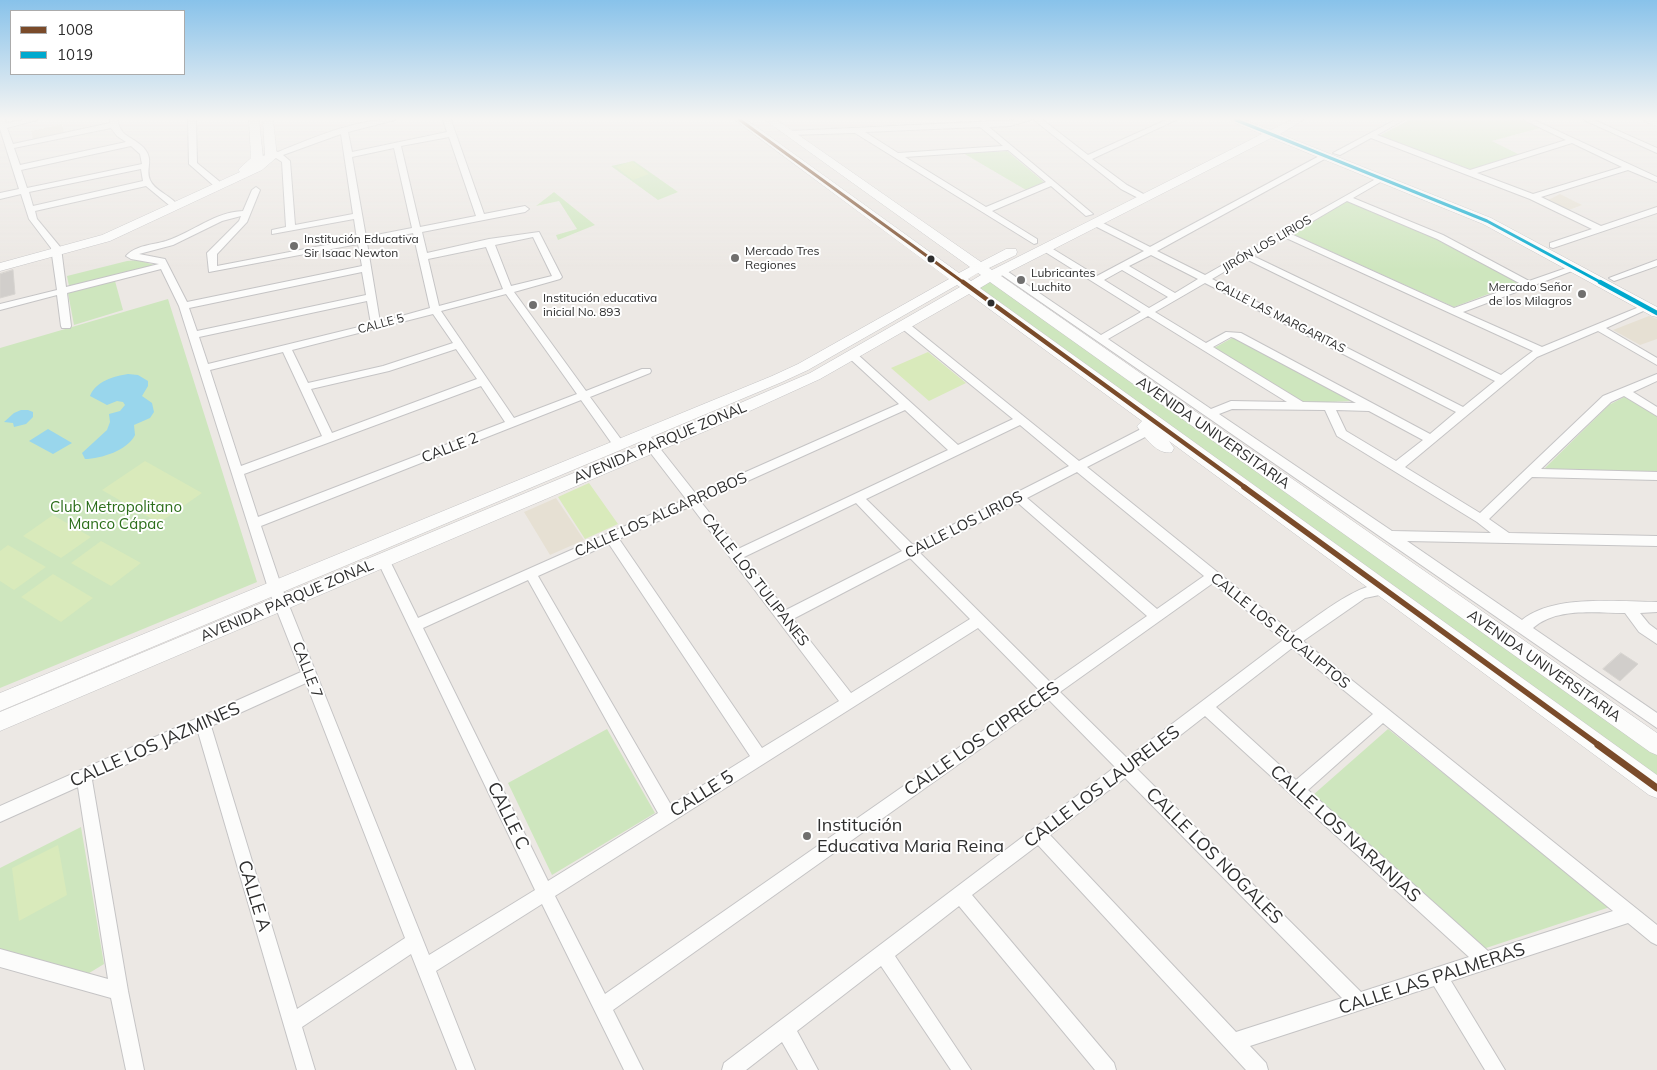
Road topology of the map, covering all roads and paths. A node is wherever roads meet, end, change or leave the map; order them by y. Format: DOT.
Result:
graph roads {
  1 [pos="18,170"];
  2 [pos="123,170"];
  3 [pos="145,170"];
  4 [pos="200,170"];
  5 [pos="244,170"];
  6 [pos="253,170"];
  7 [pos="287,170"];
  8 [pos="350,170"];
  9 [pos="403,170"];
  10 [pos="464,170"];
  11 [pos="808,170"];
  12 [pos="841,170"];
  13 [pos="921,170"];
  14 [pos="1035,170"];
  15 [pos="1103,170"];
  16 [pos="1179,170"];
  17 [pos="1194,170"];
  18 [pos="1303,170"];
  19 [pos="1363,170"];
  20 [pos="1368,170"];
  21 [pos="1466,170"];
  22 [pos="1478,170"];
  23 [pos="1619,170"];
  24 [pos="1635,170"];
  25 [pos="1472,172"];
  26 [pos="1381,178"];
  27 [pos="1657,180"];
  28 [pos="147,183"];
  29 [pos="216,183"];
  30 [pos="1051,183"];
  31 [pos="256,190"];
  32 [pos="24,191"];
  33 [pos="1132,192"];
  34 [pos="0,196"];
  35 [pos="1533,196"];
  36 [pos="1144,198"];
  37 [pos="1346,198"];
  38 [pos="172,203"];
  39 [pos="525,209"];
  40 [pos="894,209"];
  41 [pos="30,210"];
  42 [pos="986,210"];
  43 [pos="1657,210"];
  44 [pos="247,213"];
  45 [pos="358,216"];
  46 [pos="480,217"];
  47 [pos="873,217"];
  48 [pos="1092,218"];
  49 [pos="914,222"];
  50 [pos="1508,226"];
  51 [pos="291,229"];
  52 [pos="1600,229"];
  53 [pos="418,230"];
  54 [pos="275,232"];
  55 [pos="893,232"];
  56 [pos="1284,234"];
  57 [pos="362,240"];
  58 [pos="1034,241"];
  59 [pos="489,242"];
  60 [pos="1553,245"];
  61 [pos="1045,248"];
  62 [pos="56,250"];
  63 [pos="1150,250"];
  64 [pos="423,256"];
  65 [pos="1246,256"];
  66 [pos="0,262"];
  67 [pos="1657,263"];
  68 [pos="165,265"];
  69 [pos="1122,266"];
  70 [pos="0,267"];
  71 [pos="366,268"];
  72 [pos="1576,268"];
  73 [pos="989,272"];
  74 [pos="1614,278"];
  75 [pos="1206,279"];
  76 [pos="1097,280"];
  77 [pos="963,284"];
  78 [pos="1529,284"];
  79 [pos="508,290"];
  80 [pos="61,291"];
  81 [pos="1175,296"];
  82 [pos="371,297"];
  83 [pos="184,306"];
  84 [pos="0,307"];
  85 [pos="1654,307"];
  86 [pos="435,309"];
  87 [pos="1148,312"];
  88 [pos="1455,312"];
  89 [pos="904,325"];
  90 [pos="66,326"];
  91 [pos="376,326"];
  92 [pos="1598,327"];
  93 [pos="1066,330"];
  94 [pos="193,335"];
  95 [pos="1042,341"];
  96 [pos="457,345"];
  97 [pos="1100,346"];
  98 [pos="1205,347"];
  99 [pos="286,348"];
  100 [pos="1541,350"];
  101 [pos="852,355"];
  102 [pos="1657,362"];
  103 [pos="1076,365"];
  104 [pos="204,368"];
  105 [pos="646,372"];
  106 [pos="1657,377"];
  107 [pos="1502,380"];
  108 [pos="483,381"];
  109 [pos="305,387"];
  110 [pos="1624,391"];
  111 [pos="584,396"];
  112 [pos="1120,398"];
  113 [pos="907,405"];
  114 [pos="1301,406"];
  115 [pos="1329,406"];
  116 [pos="1372,407"];
  117 [pos="1464,412"];
  118 [pos="1657,412"];
  119 [pos="1210,413"];
  120 [pos="1021,420"];
  121 [pos="512,424"];
  122 [pos="1145,432"];
  123 [pos="329,438"];
  124 [pos="1431,439"];
  125 [pos="648,441"];
  126 [pos="620,445"];
  127 [pos="1166,448"];
  128 [pos="958,451"];
  129 [pos="1078,466"];
  130 [pos="1398,466"];
  131 [pos="237,472"];
  132 [pos="1528,473"];
  133 [pos="1653,476"];
  134 [pos="1657,488"];
  135 [pos="1019,496"];
  136 [pos="858,498"];
  137 [pos="693,500"];
  138 [pos="1481,519"];
  139 [pos="254,524"];
  140 [pos="1390,536"];
  141 [pos="611,537"];
  142 [pos="1504,537"];
  143 [pos="1657,541"];
  144 [pos="911,552"];
  145 [pos="736,556"];
  146 [pos="384,560"];
  147 [pos="530,573"];
  148 [pos="1214,576"];
  149 [pos="1384,589"];
  150 [pos="278,595"];
  151 [pos="1628,607"];
  152 [pos="1657,607"];
  153 [pos="784,617"];
  154 [pos="1157,617"];
  155 [pos="980,620"];
  156 [pos="415,625"];
  157 [pos="1523,628"];
  158 [pos="1657,638"];
  159 [pos="1293,640"];
  160 [pos="309,675"];
  161 [pos="1050,691"];
  162 [pos="0,702"];
  163 [pos="849,702"];
  164 [pos="1205,708"];
  165 [pos="1383,714"];
  166 [pos="1657,720"];
  167 [pos="0,722"];
  168 [pos="203,723"];
  169 [pos="1657,745"];
  170 [pos="760,758"];
  171 [pos="1126,768"];
  172 [pos="84,776"];
  173 [pos="1657,788"];
  174 [pos="1296,790"];
  175 [pos="0,814"];
  176 [pos="668,816"];
  177 [pos="1039,835"];
  178 [pos="545,892"];
  179 [pos="960,895"];
  180 [pos="1630,914"];
  181 [pos="1657,936"];
  182 [pos="415,941"];
  183 [pos="883,954"];
  184 [pos="0,958"];
  185 [pos="1486,962"];
  186 [pos="425,968"];
  187 [pos="1438,977"];
  188 [pos="119,992"];
  189 [pos="1358,1002"];
  190 [pos="603,1006"];
  191 [pos="292,1023"];
  192 [pos="785,1029"];
  193 [pos="1234,1042"];
  194 [pos="135,1070"];
  195 [pos="306,1070"];
  196 [pos="466,1070"];
  197 [pos="634,1070"];
  198 [pos="731,1070"];
  199 [pos="809,1070"];
  200 [pos="962,1070"];
  201 [pos="1107,1070"];
  202 [pos="1260,1070"];
  203 [pos="1496,1070"];
  1 -- 32 [label="street"];
  2 -- 32 [label="street"];
  3 -- 28 [label="street"];
  4 -- 29 [label="street"];
  5 -- 29 [label="main road"];
  6 -- 62 [label="main road"];
  7 -- 51 [label="street"];
  8 -- 45 [label="street"];
  9 -- 53 [label="street"];
  10 -- 46 [label="street"];
  11 -- 47 [label="main road, AVENIDA UNIVERSITARIA"];
  12 -- 40 [label="main road, AVENIDA UNIVERSITARIA"];
  13 -- 42 [label="street"];
  14 -- 30 [label="street, CALLE LAS MARGARITAS"];
  15 -- 33 [label="street"];
  16 -- 33 [label="main road, AVENIDA PARQUE ZONAL"];
  17 -- 36 [label="main road, AVENIDA PARQUE ZONAL"];
  18 -- 63 [label="street"];
  19 -- 26 [label="main road"];
  20 -- 50 [label="main road"];
  21 -- 25 [label="street"];
  22 -- 25 [label="street"];
  23 -- 35 [label="street"];
  24 -- 27 [label="street"];
  25 -- 35 [label="street"];
  26 -- 37 [label="street, JIRÓN LOS LIRIOS"];
  26 -- 50 [label="main road"];
  28 -- 38 [label="street"];
  28 -- 41 [label="street"];
  29 -- 38 [label="main road"];
  30 -- 42 [label="street"];
  30 -- 48 [label="street, CALLE LAS MARGARITAS"];
  31 -- 44 [label="street"];
  32 -- 34 [label="street"];
  32 -- 41 [label="street"];
  33 -- 36 [label="street"];
  33 -- 48 [label="main road, AVENIDA PARQUE ZONAL"];
  35 -- 52 [label="street"];
  36 -- 48 [label="main road, AVENIDA PARQUE ZONAL"];
  37 -- 56 [label="street, JIRÓN LOS LIRIOS"];
  37 -- 78 [label="street"];
  38 -- 62 [label="main road"];
  39 -- 46 [label="street"];
  40 -- 47 [label="main road"];
  40 -- 49 [label="main road, AVENIDA UNIVERSITARIA"];
  41 -- 62 [label="street"];
  42 -- 58 [label="street"];
  43 -- 52 [label="street"];
  44 -- 57 [label="street"];
  44 -- 68 [label="street"];
  45 -- 51 [label="street"];
  45 -- 57 [label="street"];
  46 -- 53 [label="street"];
  47 -- 55 [label="main road, AVENIDA UNIVERSITARIA"];
  48 -- 58 [label="main road, AVENIDA PARQUE ZONAL"];
  48 -- 61 [label="main road, AVENIDA PARQUE ZONAL"];
  48 -- 63 [label="street, CALLE LAS MARGARITAS"];
  49 -- 55 [label="main road"];
  49 -- 73 [label="main road, AVENIDA UNIVERSITARIA"];
  50 -- 60 [label="main road"];
  50 -- 72 [label="main road"];
  51 -- 54 [label="street"];
  52 -- 60 [label="street"];
  53 -- 57 [label="street"];
  53 -- 64 [label="street"];
  55 -- 77 [label="main road, AVENIDA UNIVERSITARIA"];
  56 -- 65 [label="street, JIRÓN LOS LIRIOS"];
  56 -- 88 [label="street"];
  57 -- 71 [label="street"];
  58 -- 73 [label="main road, AVENIDA PARQUE ZONAL"];
  59 -- 64 [label="street"];
  59 -- 79 [label="street"];
  59 -- 79 [label="street, CALLE 5"];
  60 -- 74 [label="main road"];
  61 -- 73 [label="main road, AVENIDA PARQUE ZONAL"];
  61 -- 76 [label="street"];
  62 -- 66 [label="main road"];
  62 -- 70 [label="main road"];
  62 -- 80 [label="street"];
  63 -- 69 [label="street"];
  63 -- 75 [label="street, CALLE LAS MARGARITAS"];
  64 -- 86 [label="street"];
  65 -- 75 [label="street, JIRÓN LOS LIRIOS"];
  65 -- 107 [label="street"];
  67 -- 74 [label="street"];
  68 -- 80 [label="street"];
  68 -- 83 [label="street, CALLE 7"];
  69 -- 76 [label="street"];
  69 -- 81 [label="street"];
  71 -- 82 [label="street"];
  71 -- 83 [label="street"];
  72 -- 78 [label="street"];
  72 -- 85 [label="main road"];
  73 -- 77 [label="main road, AVENIDA PARQUE ZONAL"];
  73 -- 93 [label="main road, AVENIDA UNIVERSITARIA"];
  73 -- 97 [label="street, AVENIDA UNIVERSITARIA"];
  74 -- 85 [label="main road"];
  75 -- 81 [label="street, JIRÓN LOS LIRIOS"];
  75 -- 117 [label="street, CALLE LAS MARGARITAS"];
  76 -- 87 [label="street"];
  77 -- 89 [label="main road, AVENIDA PARQUE ZONAL"];
  77 -- 95 [label="main road, AVENIDA UNIVERSITARIA"];
  77 -- 125 [label="main road, AVENIDA PARQUE ZONAL"];
  78 -- 88 [label="street"];
  79 -- 86 [label="street, CALLE 5"];
  79 -- 111 [label="street"];
  80 -- 84 [label="street"];
  80 -- 90 [label="street"];
  81 -- 87 [label="street, JIRÓN LOS LIRIOS"];
  82 -- 91 [label="street"];
  82 -- 94 [label="street"];
  83 -- 94 [label="street, CALLE 7"];
  85 -- 92 [label="street"];
  86 -- 91 [label="street, CALLE 5"];
  86 -- 96 [label="street"];
  87 -- 97 [label="street, JIRÓN LOS LIRIOS"];
  87 -- 98 [label="street"];
  88 -- 100 [label="street"];
  89 -- 101 [label="main road, AVENIDA PARQUE ZONAL"];
  89 -- 120 [label="street, CALLE LOS EUCALIPTOS"];
  91 -- 99 [label="street, CALLE 5"];
  92 -- 100 [label="street"];
  92 -- 102 [label="street"];
  93 -- 95 [label="main road"];
  93 -- 97 [label="main road, AVENIDA UNIVERSITARIA"];
  94 -- 104 [label="street, CALLE 7"];
  95 -- 103 [label="main road, AVENIDA UNIVERSITARIA"];
  96 -- 108 [label="street"];
  96 -- 109 [label="street"];
  97 -- 103 [label="main road"];
  97 -- 119 [label="street, AVENIDA UNIVERSITARIA"];
  97 -- 169 [label="main road, AVENIDA UNIVERSITARIA"];
  98 -- 114 [label="street"];
  98 -- 116 [label="street"];
  99 -- 104 [label="street, CALLE 5"];
  99 -- 109 [label="street"];
  100 -- 107 [label="street"];
  101 -- 113 [label="street"];
  101 -- 125 [label="main road, AVENIDA PARQUE ZONAL"];
  103 -- 112 [label="main road, AVENIDA UNIVERSITARIA"];
  104 -- 131 [label="street, CALLE 7"];
  105 -- 111 [label="street, CALLE 2"];
  106 -- 110 [label="street"];
  107 -- 117 [label="street"];
  108 -- 121 [label="street"];
  108 -- 123 [label="street"];
  109 -- 123 [label="street"];
  110 -- 118 [label="street"];
  110 -- 132 [label="street"];
  111 -- 121 [label="street, CALLE 2"];
  111 -- 126 [label="street"];
  112 -- 127 [label="main road"];
  112 -- 149 [label="main road, AVENIDA UNIVERSITARIA"];
  113 -- 128 [label="street"];
  113 -- 137 [label="street, CALLE LOS ALGARROBOS"];
  114 -- 115 [label="street"];
  114 -- 119 [label="street"];
  115 -- 116 [label="street"];
  115 -- 130 [label="street"];
  116 -- 124 [label="street"];
  117 -- 124 [label="street"];
  119 -- 140 [label="street, AVENIDA UNIVERSITARIA"];
  120 -- 128 [label="street"];
  120 -- 129 [label="street, CALLE LOS EUCALIPTOS"];
  121 -- 139 [label="street, CALLE 2"];
  122 -- 129 [label="street, CALLE LOS LIRIOS"];
  123 -- 131 [label="street"];
  124 -- 130 [label="street"];
  125 -- 126 [label="main road, AVENIDA PARQUE ZONAL"];
  125 -- 137 [label="street, CALLE LOS TULIPANES"];
  125 -- 146 [label="main road, AVENIDA PARQUE ZONAL"];
  126 -- 150 [label="main road, AVENIDA PARQUE ZONAL"];
  128 -- 136 [label="street"];
  129 -- 135 [label="street, CALLE LOS LIRIOS"];
  129 -- 148 [label="street, CALLE LOS EUCALIPTOS"];
  130 -- 138 [label="street"];
  131 -- 139 [label="street, CALLE 7"];
  132 -- 133 [label="street"];
  132 -- 138 [label="street"];
  133 -- 134 [label="street"];
  135 -- 144 [label="street, CALLE LOS LIRIOS"];
  135 -- 154 [label="street"];
  136 -- 144 [label="street, CALLE LOS NOGALES"];
  136 -- 145 [label="street"];
  137 -- 141 [label="street, CALLE LOS ALGARROBOS"];
  137 -- 145 [label="street, CALLE LOS TULIPANES"];
  138 -- 142 [label="street"];
  139 -- 150 [label="street, CALLE 7"];
  140 -- 142 [label="street"];
  140 -- 157 [label="street, AVENIDA UNIVERSITARIA"];
  141 -- 147 [label="street, CALLE LOS ALGARROBOS"];
  141 -- 170 [label="street"];
  142 -- 143 [label="street"];
  144 -- 153 [label="street, CALLE LOS LIRIOS"];
  144 -- 155 [label="street, CALLE LOS NOGALES"];
  145 -- 153 [label="street, CALLE LOS TULIPANES"];
  146 -- 150 [label="main road, AVENIDA PARQUE ZONAL"];
  146 -- 156 [label="street, CALLE C"];
  147 -- 156 [label="street, CALLE LOS ALGARROBOS"];
  147 -- 176 [label="street"];
  148 -- 154 [label="street, CALLE LOS CIPRECES"];
  148 -- 159 [label="street, CALLE LOS EUCALIPTOS"];
  149 -- 159 [label="street, CALLE LOS LAURELES"];
  149 -- 173 [label="main road, AVENIDA UNIVERSITARIA"];
  150 -- 160 [label="street, CALLE 7"];
  150 -- 162 [label="main road, AVENIDA PARQUE ZONAL"];
  150 -- 167 [label="main road, AVENIDA PARQUE ZONAL"];
  151 -- 152 [label="street"];
  151 -- 157 [label="street"];
  151 -- 158 [label="street"];
  153 -- 163 [label="street, CALLE LOS TULIPANES"];
  154 -- 161 [label="street, CALLE LOS CIPRECES"];
  155 -- 161 [label="street, CALLE LOS NOGALES"];
  155 -- 163 [label="street, CALLE 5"];
  156 -- 178 [label="street, CALLE C"];
  157 -- 166 [label="street, AVENIDA UNIVERSITARIA"];
  159 -- 164 [label="street, CALLE LOS LAURELES"];
  159 -- 165 [label="street, CALLE LOS EUCALIPTOS"];
  160 -- 168 [label="street, CALLE LOS JAZMINES"];
  160 -- 182 [label="street, CALLE 7"];
  161 -- 171 [label="street, CALLE LOS NOGALES"];
  161 -- 190 [label="street, CALLE LOS CIPRECES"];
  163 -- 170 [label="street, CALLE 5"];
  164 -- 171 [label="street, CALLE LOS LAURELES"];
  164 -- 174 [label="street, CALLE LOS NARANJAS"];
  165 -- 174 [label="street"];
  165 -- 180 [label="street, CALLE LOS EUCALIPTOS"];
  168 -- 172 [label="street, CALLE LOS JAZMINES"];
  168 -- 191 [label="street, CALLE A"];
  170 -- 176 [label="street, CALLE 5"];
  171 -- 177 [label="street, CALLE LOS LAURELES"];
  171 -- 189 [label="street, CALLE LOS NOGALES"];
  172 -- 175 [label="street, CALLE LOS JAZMINES"];
  172 -- 188 [label="street"];
  174 -- 185 [label="street, CALLE LOS NARANJAS"];
  176 -- 178 [label="street, CALLE 5"];
  177 -- 179 [label="street, CALLE LOS LAURELES"];
  177 -- 193 [label="street"];
  178 -- 186 [label="street, CALLE 5"];
  178 -- 190 [label="street, CALLE C"];
  179 -- 183 [label="street, CALLE LOS LAURELES"];
  179 -- 201 [label="street"];
  180 -- 181 [label="street, CALLE LOS EUCALIPTOS"];
  180 -- 185 [label="street, CALLE LAS PALMERAS"];
  182 -- 186 [label="street, CALLE 7"];
  182 -- 191 [label="street"];
  183 -- 192 [label="street, CALLE LOS LAURELES"];
  183 -- 200 [label="street"];
  184 -- 188 [label="street"];
  185 -- 187 [label="street, CALLE LAS PALMERAS"];
  186 -- 196 [label="street, CALLE 7"];
  187 -- 189 [label="street, CALLE LAS PALMERAS"];
  187 -- 203 [label="street"];
  188 -- 194 [label="street"];
  189 -- 193 [label="street, CALLE LAS PALMERAS"];
  190 -- 197 [label="street, CALLE C"];
  191 -- 195 [label="street, CALLE A"];
  192 -- 198 [label="street, CALLE LOS LAURELES"];
  192 -- 199 [label="street"];
  193 -- 202 [label="street"];
}
